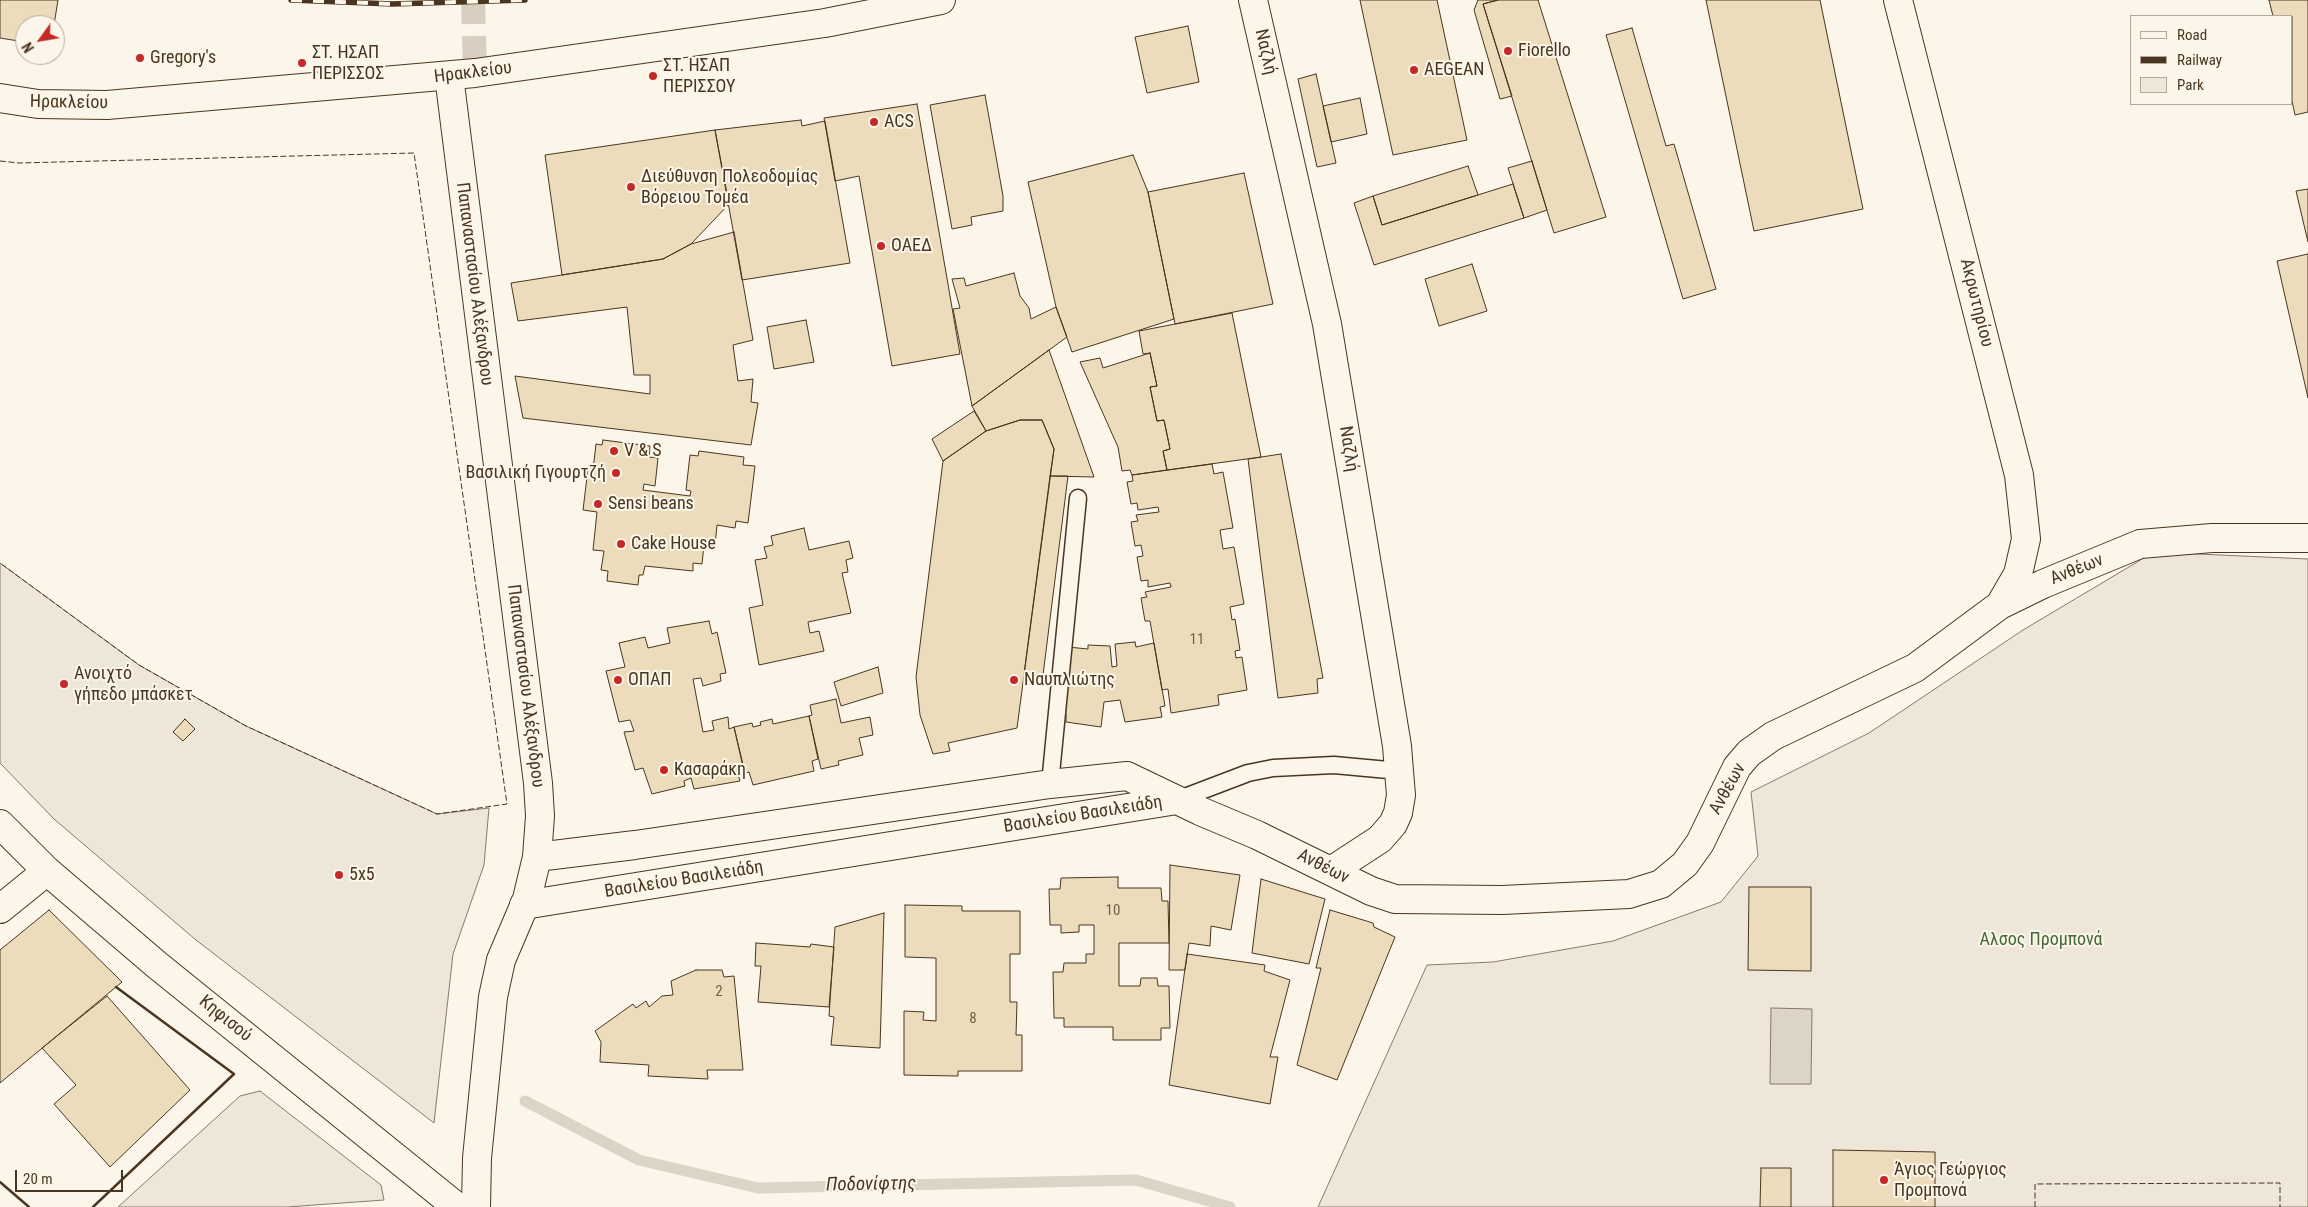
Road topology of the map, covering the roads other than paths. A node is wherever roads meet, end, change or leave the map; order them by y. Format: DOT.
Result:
graph roads {
  1 [pos="941,0"];
  2 [pos="1253,0"];
  3 [pos="1898,0"];
  4 [pos="449,76"];
  5 [pos="0,98"];
  6 [pos="1078,498"];
  7 [pos="2308,538"];
  8 [pos="2000,605"];
  9 [pos="1399,771"];
  10 [pos="1050,784"];
  11 [pos="1177,800"];
  12 [pos="0,824"];
  13 [pos="537,857"];
  14 [pos="47,871"];
  15 [pos="1331,871"];
  16 [pos="524,906"];
  17 [pos="0,909"];
  18 [pos="457,1207"];
  19 [pos="476,1207"];
  1 -- 4 [label="street, Ηρακλείου"];
  2 -- 9 [label="street, Ναζλή"];
  3 -- 8 [label="street, Ακρωτηρίου"];
  4 -- 5 [label="street, Ηρακλείου"];
  4 -- 13 [label="street, Παπαναστασίου Αλέξανδρου"];
  6 -- 10 [label="lane"];
  7 -- 8 [label="street, Ανθέων"];
  8 -- 15 [label="street, Ανθέων"];
  9 -- 11 [label="lane"];
  9 -- 15 [label="street, Ναζλή"];
  10 -- 11 [label="street, Βασιλείου Βασιλειάδη"];
  10 -- 13 [label="street, Βασιλείου Βασιλειάδη"];
  11 -- 15 [label="street, Ανθέων"];
  11 -- 16 [label="street, Βασιλείου Βασιλειάδη"];
  12 -- 14 [label="street, Κηφισού"];
  13 -- 16 [label="street, Παπαναστασίου Αλέξανδρου"];
  14 -- 17 [label="street"];
  14 -- 18 [label="street, Κηφισού"];
  16 -- 19 [label="street, Παπαναστασίου Αλέξανδρου"];
}
